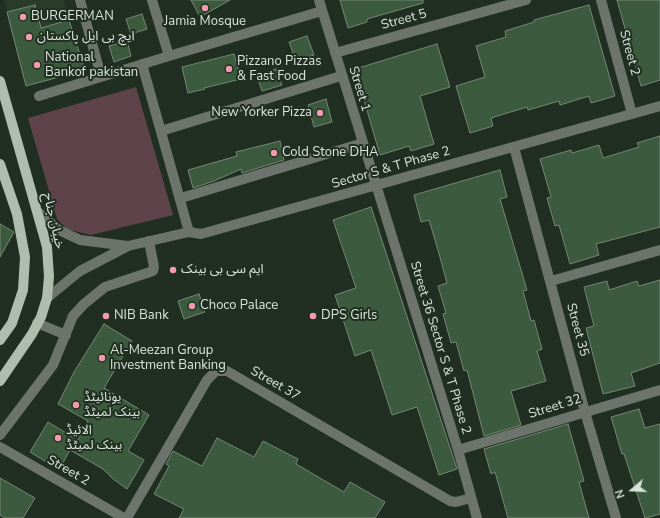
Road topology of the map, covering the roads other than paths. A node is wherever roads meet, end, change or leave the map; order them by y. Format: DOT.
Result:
graph roads {
  1 [pos="80,0"];
  2 [pos="152,0"];
  3 [pos="319,0"];
  4 [pos="526,0"];
  5 [pos="601,0"];
  6 [pos="322,11"];
  7 [pos="335,53"];
  8 [pos="169,56"];
  9 [pos="142,64"];
  10 [pos="101,76"];
  11 [pos="341,76"];
  12 [pos="0,81"];
  13 [pos="39,96"];
  14 [pos="660,106"];
  15 [pos="632,114"];
  16 [pos="161,131"];
  17 [pos="362,143"];
  18 [pos="514,147"];
  19 [pos="0,164"];
  20 [pos="2,174"];
  21 [pos="376,186"];
  22 [pos="181,198"];
  23 [pos="38,212"];
  24 [pos="190,232"];
  25 [pos="150,241"];
  26 [pos="128,246"];
  27 [pos="660,250"];
  28 [pos="551,281"];
  29 [pos="48,298"];
  30 [pos="38,323"];
  31 [pos="66,336"];
  32 [pos="0,340"];
  33 [pos="0,381"];
  34 [pos="660,390"];
  35 [pos="585,412"];
  36 [pos="0,435"];
  37 [pos="0,447"];
  38 [pos="458,450"];
  39 [pos="471,498"];
  40 [pos="124,518"];
  41 [pos="127,518"];
  42 [pos="476,518"];
  43 [pos="616,518"];
  1 -- 10 [label="street"];
  2 -- 8 [label="street"];
  3 -- 6 [label="street, Street 1"];
  4 -- 7 [label="street, Street 5"];
  5 -- 15 [label="street, Street 2"];
  6 -- 7 [label="street, Street 1"];
  6 -- 8 [label="street"];
  7 -- 11 [label="street, Street 1"];
  8 -- 9 [label="street"];
  9 -- 10 [label="street"];
  9 -- 16 [label="street"];
  10 -- 13 [label="street"];
  11 -- 16 [label="street"];
  11 -- 17 [label="street, Street 1"];
  12 -- 23 [label="main road, خیبان جناح"];
  14 -- 15 [label="street, Sector S & T Phase 2"];
  15 -- 18 [label="street, Sector S & T Phase 2"];
  16 -- 22 [label="street"];
  17 -- 21 [label="street, Street 1"];
  17 -- 22 [label="street"];
  18 -- 21 [label="street, Sector S & T Phase 2"];
  18 -- 28 [label="street, Street 35"];
  19 -- 20 [label="main road"];
  20 -- 32 [label="main road"];
  21 -- 24 [label="street, Sector S & T Phase 2"];
  21 -- 38 [label="street, Street 36 Sector S & T Phase 2"];
  22 -- 24 [label="street"];
  23 -- 26 [label="street, Sector S & T Phase 2"];
  23 -- 29 [label="main road, خیبان جناح"];
  24 -- 25 [label="street, Sector S & T Phase 2"];
  25 -- 26 [label="street, Sector S & T Phase 2"];
  25 -- 31 [label="street"];
  26 -- 29 [label="street, Sector S & T Phase 2"];
  27 -- 28 [label="street"];
  28 -- 35 [label="street, Street 35"];
  29 -- 30 [label="main road, خیبان جناح"];
  30 -- 31 [label="street"];
  30 -- 33 [label="main road, خیبان جناح"];
  31 -- 36 [label="street"];
  34 -- 35 [label="street, Street 32"];
  35 -- 38 [label="street, Street 32"];
  35 -- 43 [label="street, Street 35"];
  37 -- 40 [label="street, Street 2"];
  38 -- 39 [label="street, Street 36 Sector S & T Phase 2"];
  39 -- 41 [label="street, Street 37"];
  39 -- 42 [label="street, Street 36 Sector S & T Phase 2"];
}
